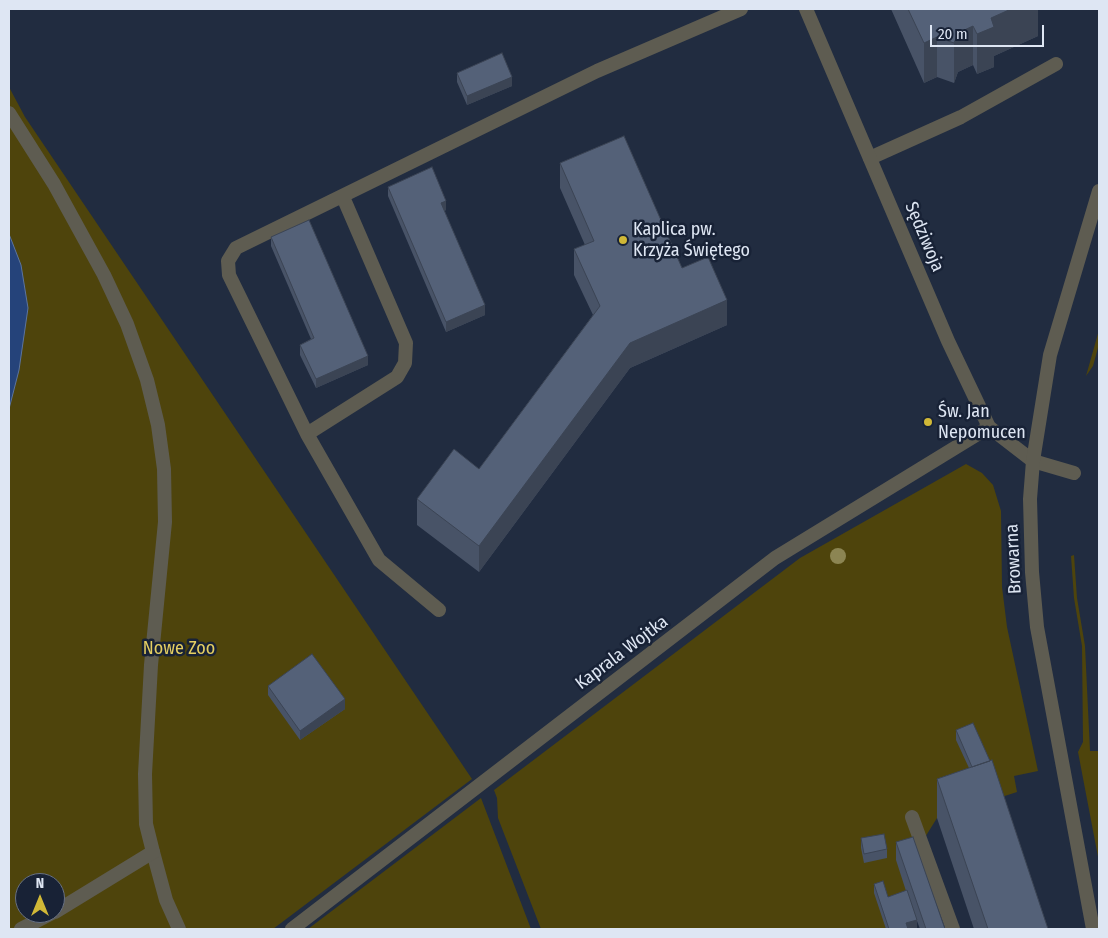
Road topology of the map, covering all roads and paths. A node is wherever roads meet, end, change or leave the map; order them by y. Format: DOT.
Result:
graph roads {
  1 [pos="741,9"];
  2 [pos="806,9"];
  3 [pos="1056,64"];
  4 [pos="9,113"];
  5 [pos="870,158"];
  6 [pos="1099,191"];
  7 [pos="343,197"];
  8 [pos="989,427"];
  9 [pos="308,434"];
  10 [pos="1033,461"];
  11 [pos="1074,473"];
  12 [pos="439,610"];
  13 [pos="912,817"];
  14 [pos="153,852"];
  15 [pos="65,905"];
  16 [pos="33,923"];
  17 [pos="21,929"];
  18 [pos="179,929"];
  19 [pos="292,929"];
  20 [pos="953,929"];
  21 [pos="1093,929"];
  1 -- 7 [label="street"];
  2 -- 5 [label="street, Sędziwoja"];
  3 -- 5 [label="street"];
  4 -- 14 [label="street"];
  5 -- 8 [label="street, Sędziwoja"];
  6 -- 10 [label="street, Browarna"];
  7 -- 9 [label="street"];
  7 -- 9 [label="street"];
  8 -- 10 [label="street, Sędziwoja"];
  8 -- 19 [label="street, Kaprala Wojtka"];
  9 -- 12 [label="street"];
  10 -- 11 [label="street"];
  10 -- 21 [label="street, Browarna"];
  13 -- 20 [label="street"];
  14 -- 15 [label="street"];
  14 -- 18 [label="street"];
  16 -- 17 [label="street"];
}
